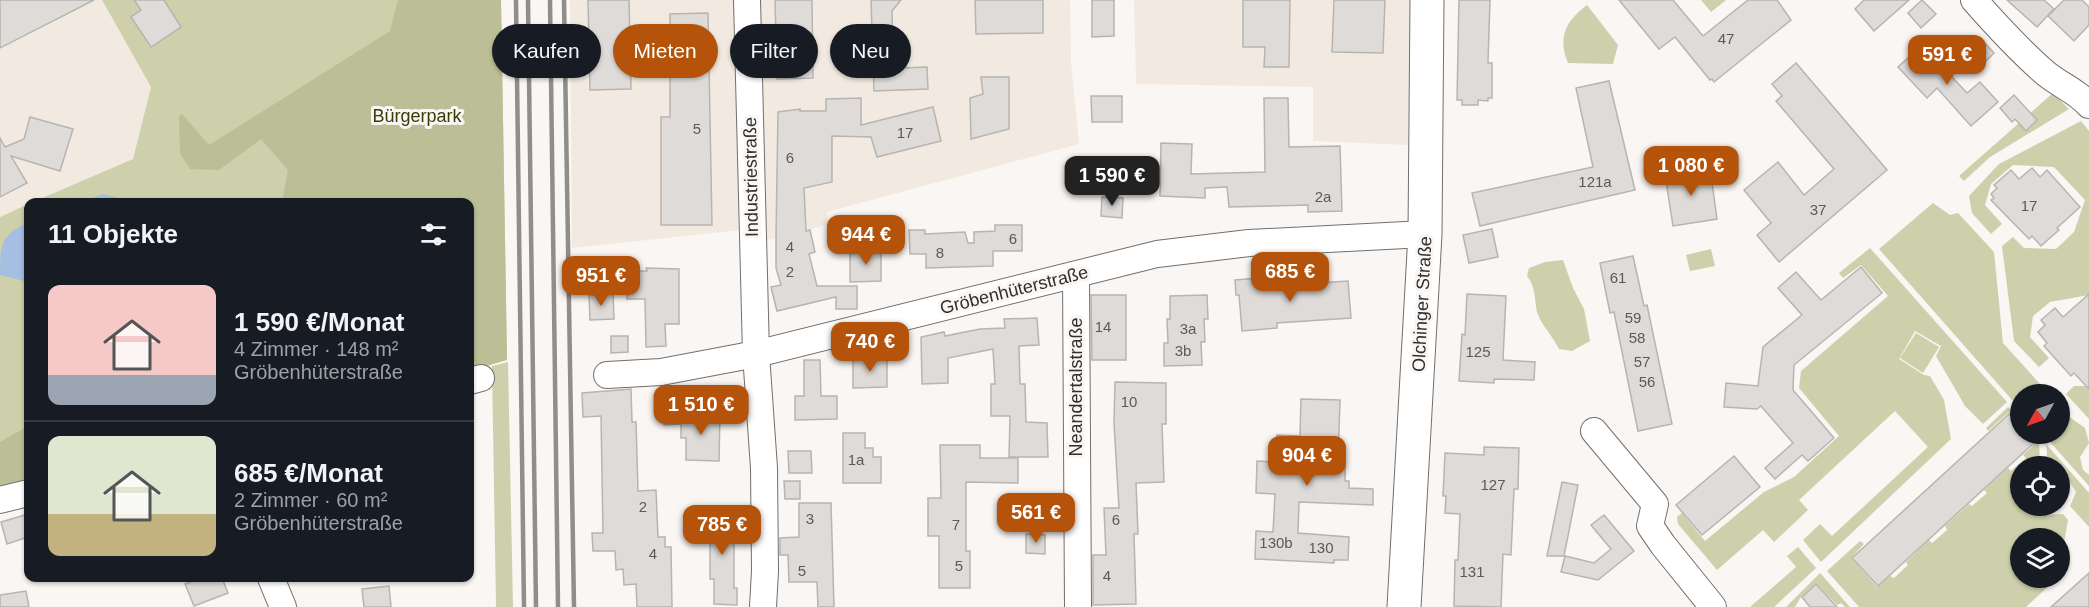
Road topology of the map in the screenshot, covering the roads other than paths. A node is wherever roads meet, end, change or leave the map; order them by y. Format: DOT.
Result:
graph roads {
  1 [pos="747,0"];
  2 [pos="1427,0"];
  3 [pos="1974,0"];
  4 [pos="2087,97"];
  5 [pos="1425,234"];
  6 [pos="1076,275"];
  7 [pos="756,354"];
  8 [pos="607,375"];
  9 [pos="1594,431"];
  10 [pos="24,495"];
  11 [pos="0,500"];
  12 [pos="273,582"];
  13 [pos="283,607"];
  14 [pos="764,607"];
  15 [pos="1078,607"];
  16 [pos="1404,607"];
  17 [pos="1713,607"];
  1 -- 7 [label="street, Industriestraße"];
  2 -- 5 [label="main road, Olchinger Straße"];
  3 -- 4 [label="street"];
  5 -- 6 [label="street, Gröbenhüterstraße"];
  5 -- 16 [label="main road, Olchinger Straße"];
  6 -- 7 [label="street, Gröbenhüterstraße"];
  6 -- 15 [label="street, Neandertalstraße"];
  7 -- 8 [label="street, Gröbenhüterstraße"];
  7 -- 14 [label="street, Industriestraße"];
  9 -- 17 [label="street"];
  10 -- 11 [label="street"];
  12 -- 13 [label="street"];
}
